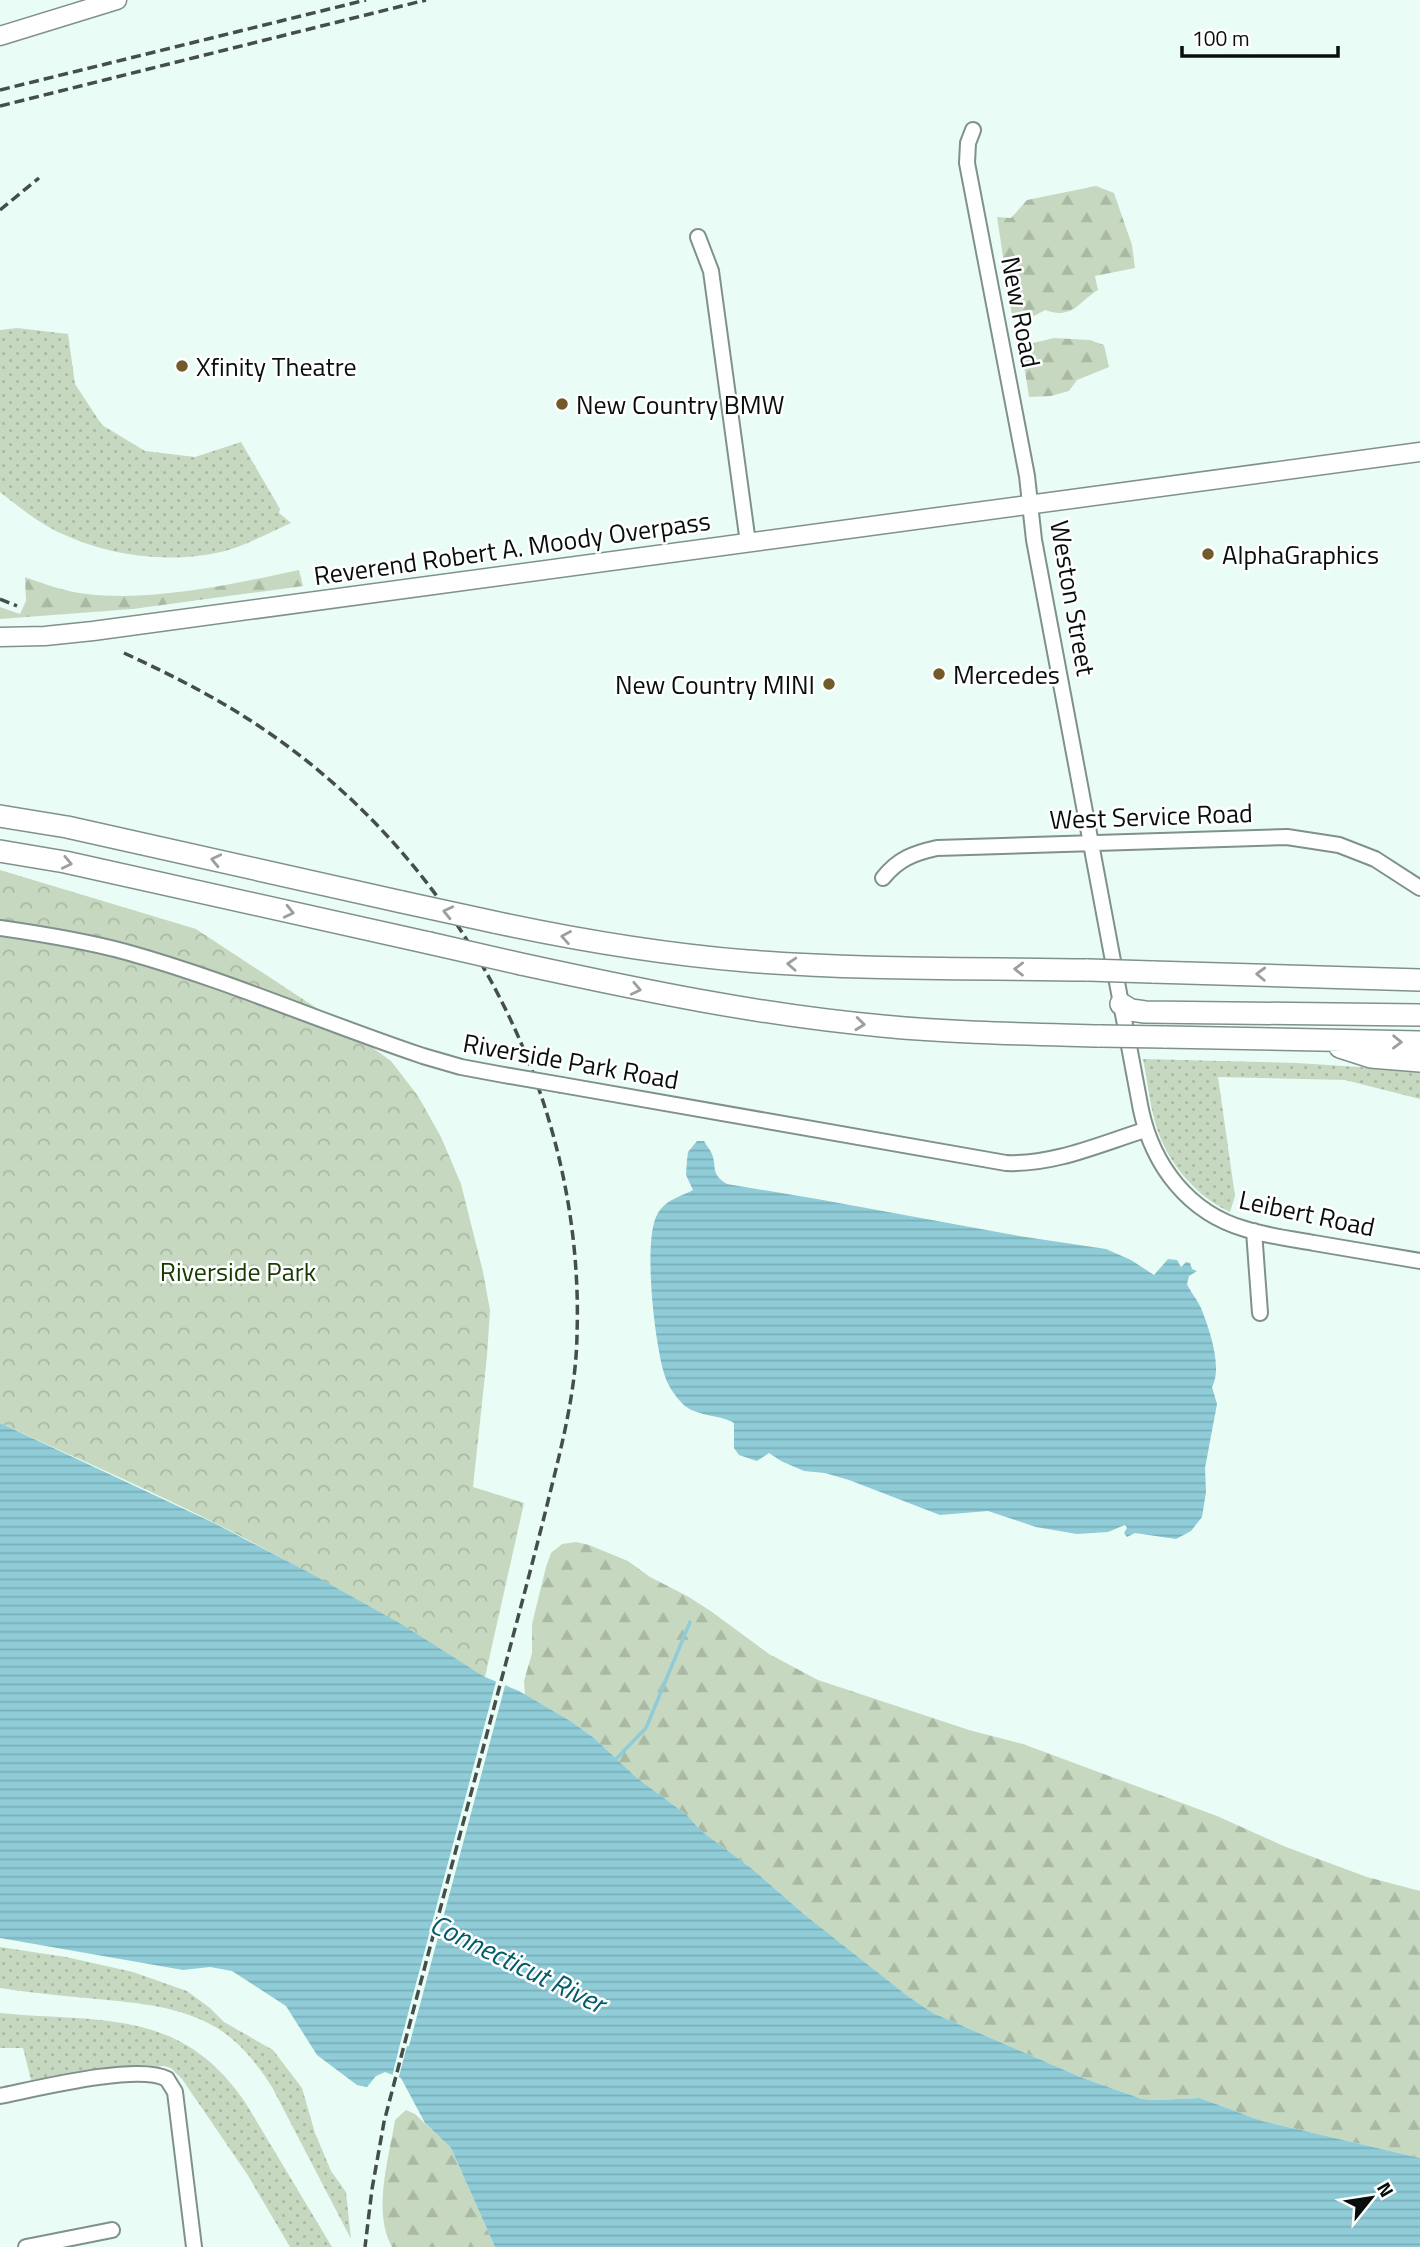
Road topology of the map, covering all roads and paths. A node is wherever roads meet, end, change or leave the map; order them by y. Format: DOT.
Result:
graph roads {
  1 [pos="117,0"];
  2 [pos="0,36"];
  3 [pos="973,130"];
  4 [pos="698,237"];
  5 [pos="1420,452"];
  6 [pos="1031,505"];
  7 [pos="748,543"];
  8 [pos="0,637"];
  9 [pos="0,816"];
  10 [pos="1090,842"];
  11 [pos="0,851"];
  12 [pos="883,878"];
  13 [pos="1420,888"];
  14 [pos="0,928"];
  15 [pos="1420,967"];
  16 [pos="1329,977"];
  17 [pos="1420,980"];
  18 [pos="1121,1004"];
  19 [pos="1420,1004"];
  20 [pos="1420,1015"];
  21 [pos="1324,1040"];
  22 [pos="1420,1042"];
  23 [pos="1420,1061"];
  24 [pos="1145,1130"];
  25 [pos="1254,1231"];
  26 [pos="1420,1261"];
  27 [pos="1260,1312"];
  28 [pos="0,2096"];
  29 [pos="112,2230"];
  30 [pos="26,2247"];
  31 [pos="194,2247"];
  1 -- 2 [label="main road"];
  3 -- 6 [label="street, New Road"];
  4 -- 7 [label="street"];
  5 -- 6 [label="main road, Weston Street"];
  6 -- 7 [label="main road, Reverend Robert A. Moody Overpass"];
  6 -- 10 [label="street, Weston Street"];
  7 -- 8 [label="main road, Reverend Robert A. Moody Overpass"];
  16 -- 9 [label="highway, one-way, bridge"];
  10 -- 12 [label="street, West Service Road"];
  10 -- 13 [label="street, West Service Road"];
  10 -- 18 [label="street, Weston Street"];
  11 -- 21 [label="highway, one-way, bridge"];
  14 -- 24 [label="street, Riverside Park Road, bridge"];
  15 -- 16 [label="highway"];
  16 -- 17 [label="highway"];
  18 -- 19 [label="highway"];
  18 -- 20 [label="highway"];
  18 -- 24 [label="street, Leibert Road"];
  21 -- 22 [label="highway, one-way"];
  21 -- 23 [label="highway"];
  24 -- 25 [label="street, Leibert Road"];
  25 -- 26 [label="street, Leibert Road"];
  25 -- 27 [label="street"];
  28 -- 31 [label="street"];
  29 -- 30 [label="street"];
}
